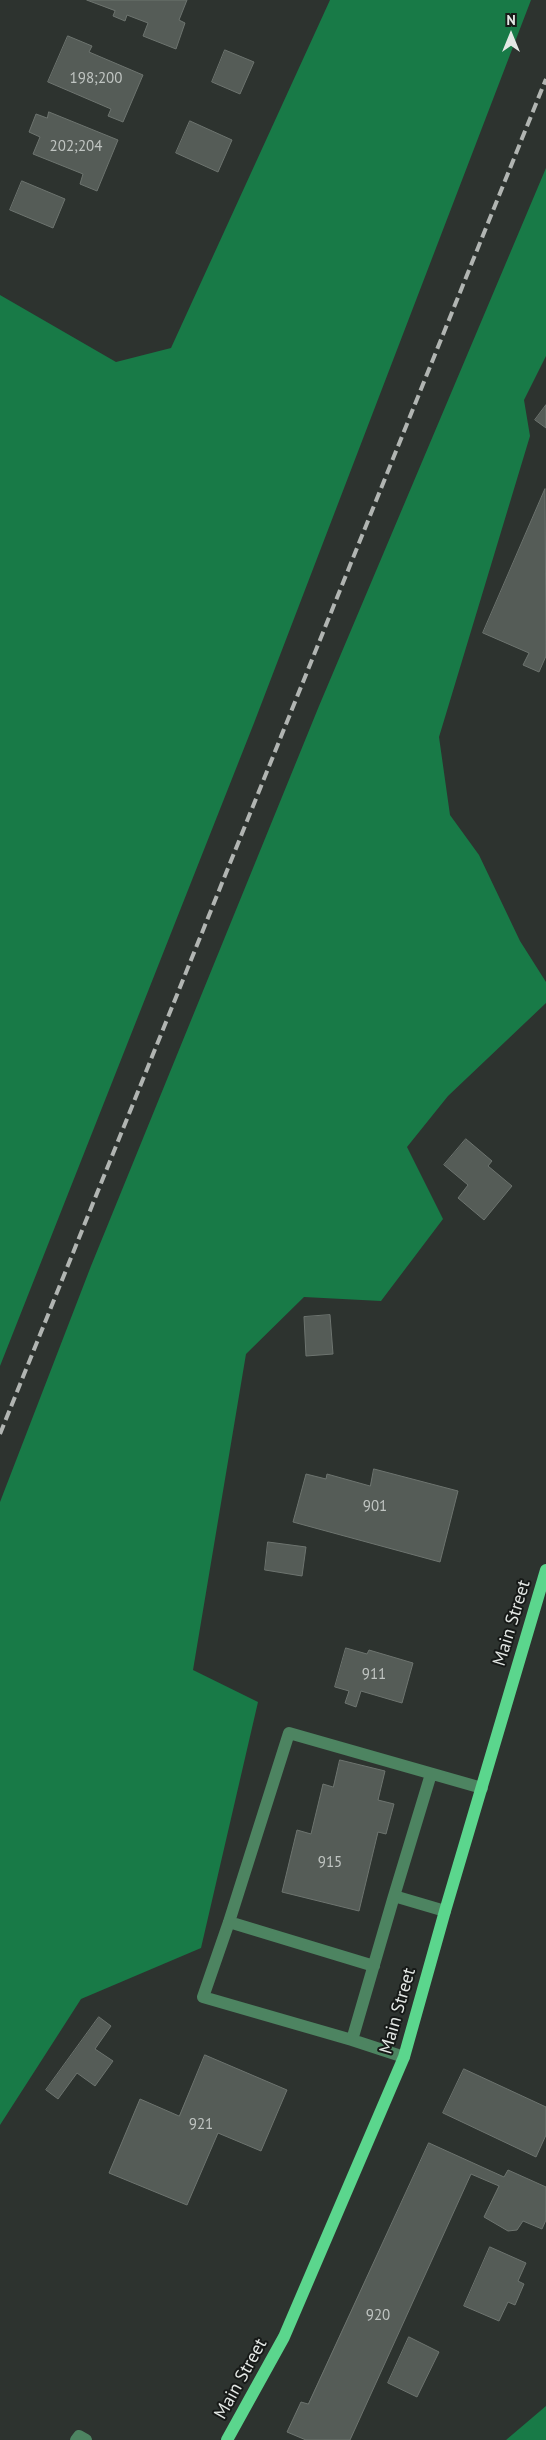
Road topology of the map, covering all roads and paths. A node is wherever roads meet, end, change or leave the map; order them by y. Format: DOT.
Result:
graph roads {
  1 [pos="546,1570"];
  2 [pos="431,1774"];
  3 [pos="482,1788"];
  4 [pos="394,1896"];
  5 [pos="445,1911"];
  6 [pos="229,1922"];
  7 [pos="374,1966"];
  8 [pos="352,2040"];
  9 [pos="404,2058"];
  10 [pos="76,2440"];
  11 [pos="86,2440"];
  12 [pos="227,2440"];
  1 -- 3 [label="main road, Main Street"];
  2 -- 3 [label="lane"];
  2 -- 4 [label="lane"];
  2 -- 6 [label="lane"];
  3 -- 5 [label="main road, Main Street"];
  4 -- 5 [label="lane"];
  4 -- 7 [label="lane"];
  5 -- 9 [label="main road, Main Street"];
  6 -- 7 [label="lane"];
  6 -- 8 [label="lane"];
  7 -- 8 [label="lane"];
  8 -- 9 [label="lane"];
  9 -- 12 [label="main road, Main Street"];
  10 -- 11 [label="lane"];
}
